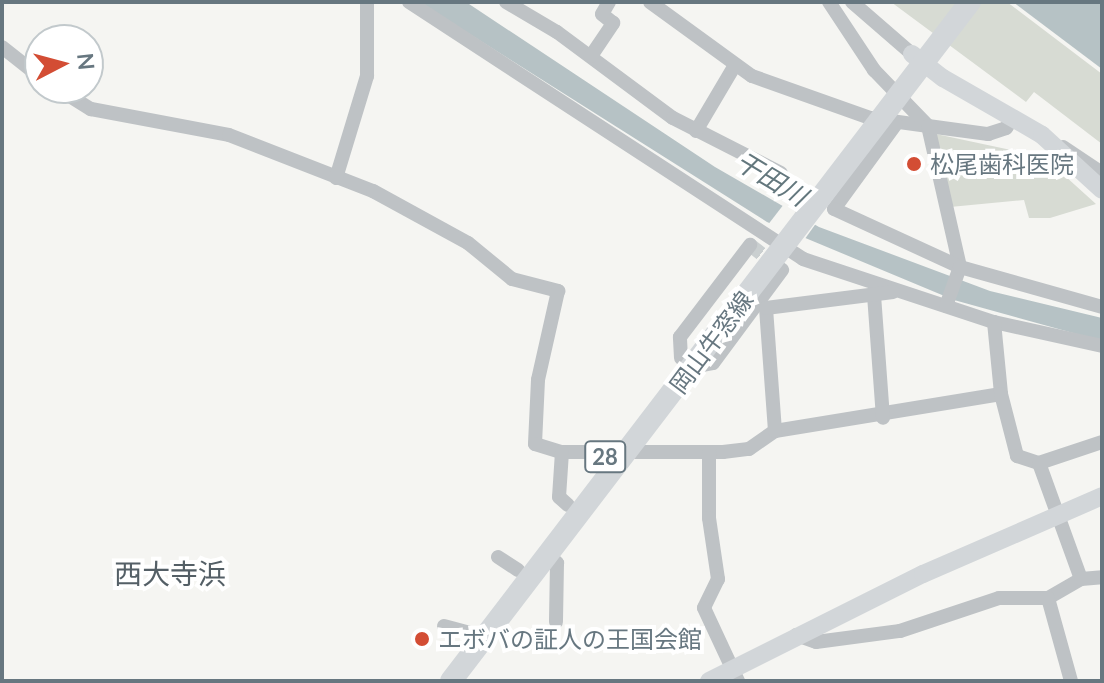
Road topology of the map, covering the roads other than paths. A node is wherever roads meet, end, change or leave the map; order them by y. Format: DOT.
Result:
graph roads {
  1 [pos="367,2"];
  2 [pos="409,2"];
  3 [pos="506,2"];
  4 [pos="609,2"];
  5 [pos="650,2"];
  6 [pos="829,2"];
  7 [pos="852,2"];
  8 [pos="952,2"];
  9 [pos="970,2"];
  10 [pos="2,47"];
  11 [pos="591,56"];
  12 [pos="918,58"];
  13 [pos="24,64"];
  14 [pos="735,65"];
  15 [pos="83,104"];
  16 [pos="1013,118"];
  17 [pos="896,124"];
  18 [pos="928,126"];
  19 [pos="696,131"];
  20 [pos="1042,135"];
  21 [pos="781,173"];
  22 [pos="1102,173"];
  23 [pos="336,178"];
  24 [pos="1102,190"];
  25 [pos="775,246"];
  26 [pos="959,269"];
  27 [pos="897,291"];
  28 [pos="874,295"];
  29 [pos="947,304"];
  30 [pos="762,306"];
  31 [pos="1102,307"];
  32 [pos="994,322"];
  33 [pos="1102,346"];
  34 [pos="686,362"];
  35 [pos="1001,394"];
  36 [pos="883,418"];
  37 [pos="775,431"];
  38 [pos="1102,442"];
  39 [pos="618,451"];
  40 [pos="562,452"];
  41 [pos="709,453"];
  42 [pos="1039,463"];
  43 [pos="1102,496"];
  44 [pos="568,505"];
  45 [pos="1060,515"];
  46 [pos="548,554"];
  47 [pos="498,557"];
  48 [pos="518,570"];
  49 [pos="1102,577"];
  50 [pos="1081,579"];
  51 [pos="1048,598"];
  52 [pos="556,622"];
  53 [pos="444,626"];
  54 [pos="471,633"];
  55 [pos="795,635"];
  56 [pos="735,675"];
  57 [pos="434,681"];
  58 [pos="451,681"];
  59 [pos="709,681"];
  60 [pos="1071,681"];
  1 -- 23 [label="street"];
  2 -- 25 [label="street"];
  3 -- 11 [label="street"];
  4 -- 11 [label="street"];
  5 -- 14 [label="street"];
  6 -- 18 [label="street"];
  7 -- 12 [label="street"];
  8 -- 12 [label="main road, 岡山牛窓線 / 28"];
  9 -- 12 [label="main road, 岡山牛窓線 / 28"];
  10 -- 13 [label="street"];
  11 -- 19 [label="street"];
  12 -- 16 [label="street"];
  12 -- 25 [label="main road, 岡山牛窓線 / 28"];
  14 -- 17 [label="street"];
  14 -- 19 [label="street"];
  15 -- 23 [label="street"];
  16 -- 18 [label="street"];
  16 -- 20 [label="street"];
  17 -- 18 [label="street"];
  17 -- 26 [label="street"];
  18 -- 26 [label="street"];
  19 -- 21 [label="street"];
  20 -- 22 [label="street"];
  20 -- 24 [label="street"];
  23 -- 40 [label="street"];
  25 -- 27 [label="street"];
  25 -- 30 [label="street"];
  25 -- 34 [label="main road, 岡山牛窓線 / 28"];
  26 -- 29 [label="street"];
  26 -- 31 [label="street"];
  27 -- 28 [label="street"];
  27 -- 29 [label="street"];
  28 -- 30 [label="street"];
  28 -- 36 [label="street"];
  29 -- 32 [label="street"];
  30 -- 34 [label="street"];
  30 -- 37 [label="street"];
  32 -- 33 [label="street"];
  32 -- 35 [label="street"];
  34 -- 39 [label="main road, 岡山牛窓線 / 28"];
  35 -- 36 [label="street"];
  35 -- 42 [label="street"];
  36 -- 37 [label="street"];
  37 -- 41 [label="street"];
  38 -- 42 [label="street"];
  39 -- 40 [label="street"];
  39 -- 41 [label="street"];
  39 -- 44 [label="main road, 岡山牛窓線 / 28"];
  39 -- 46 [label="main road, 岡山牛窓線 / 28"];
  40 -- 44 [label="street"];
  41 -- 56 [label="street"];
  42 -- 45 [label="street"];
  43 -- 45 [label="street"];
  44 -- 48 [label="main road, 岡山牛窓線 / 28"];
  45 -- 50 [label="street"];
  45 -- 55 [label="street"];
  46 -- 52 [label="street"];
  46 -- 58 [label="main road, 岡山牛窓線 / 28"];
  47 -- 48 [label="street"];
  48 -- 54 [label="main road, 岡山牛窓線 / 28"];
  49 -- 50 [label="street"];
  50 -- 51 [label="street"];
  51 -- 55 [label="street"];
  51 -- 60 [label="street"];
  53 -- 54 [label="street"];
  54 -- 57 [label="main road, 岡山牛窓線 / 28"];
  55 -- 56 [label="street"];
  56 -- 59 [label="street"];
}
